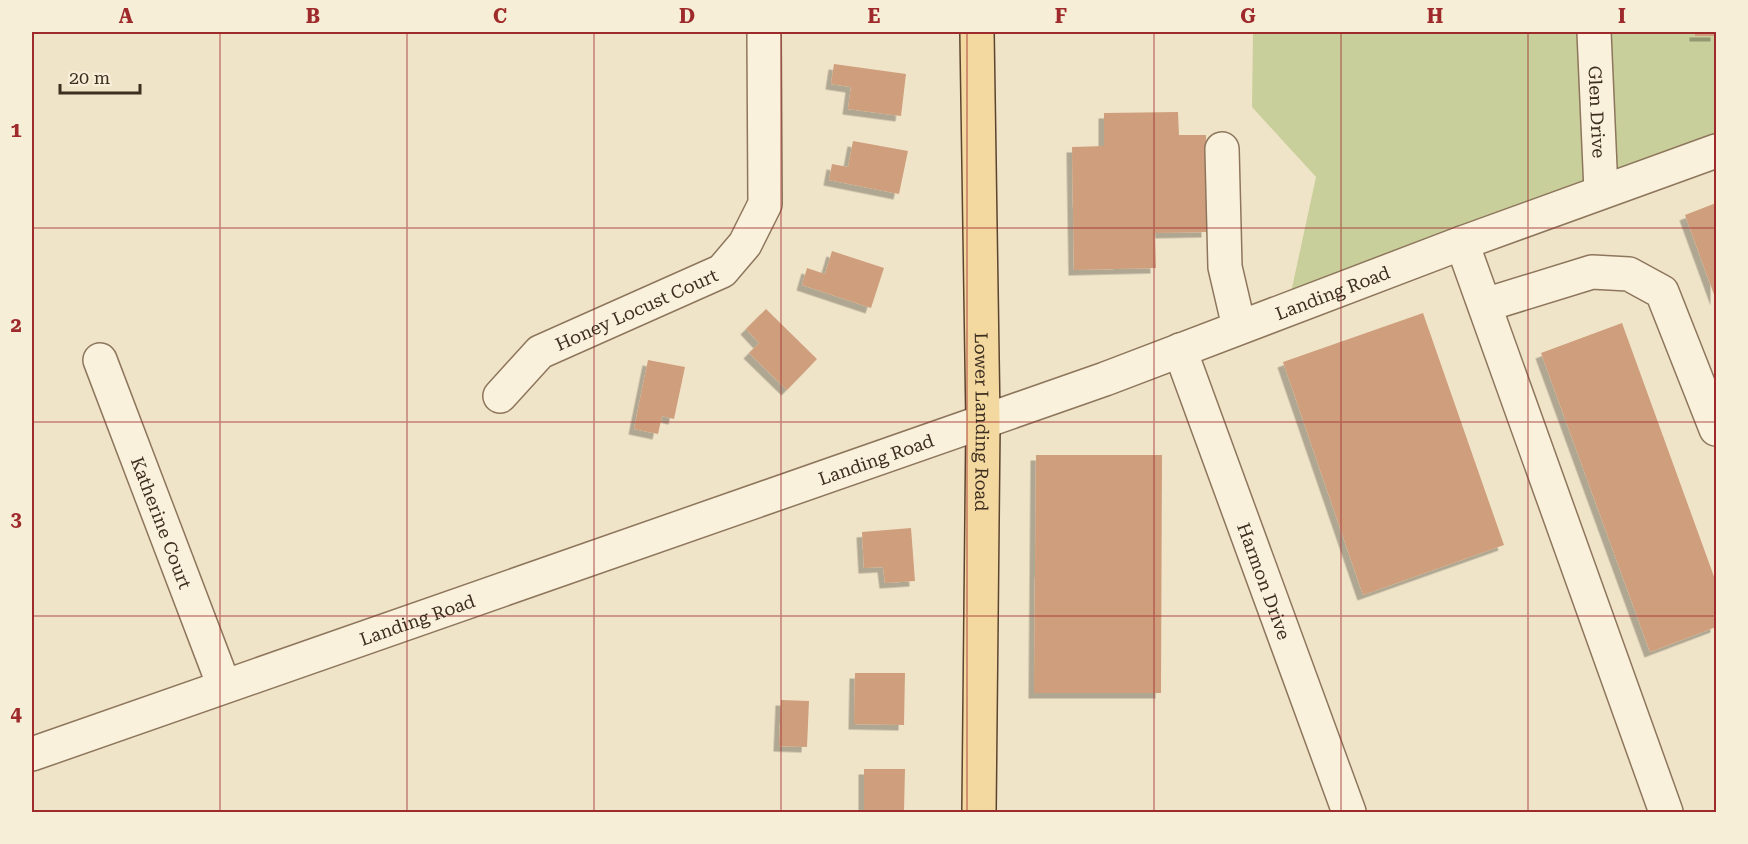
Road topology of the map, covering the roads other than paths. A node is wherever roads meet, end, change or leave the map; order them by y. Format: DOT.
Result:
graph roads {
  1 [pos="764,32"];
  2 [pos="977,32"];
  3 [pos="1594,32"];
  4 [pos="1222,149"];
  5 [pos="1716,151"];
  6 [pos="1600,191"];
  7 [pos="1462,243"];
  8 [pos="1485,305"];
  9 [pos="1239,327"];
  10 [pos="1180,350"];
  11 [pos="100,360"];
  12 [pos="500,396"];
  13 [pos="983,422"];
  14 [pos="1716,429"];
  15 [pos="224,686"];
  16 [pos="32,754"];
  17 [pos="979,813"];
  18 [pos="1349,813"];
  19 [pos="1666,813"];
  1 -- 12 [label="street, Honey Locust Court"];
  2 -- 13 [label="main road, Lower Landing Road"];
  3 -- 6 [label="street, Glen Drive"];
  4 -- 9 [label="street"];
  5 -- 6 [label="street, Landing Road"];
  6 -- 7 [label="street, Landing Road"];
  7 -- 8 [label="street"];
  7 -- 9 [label="street, Landing Road"];
  8 -- 14 [label="street"];
  8 -- 19 [label="street"];
  9 -- 10 [label="street, Landing Road"];
  10 -- 13 [label="street, Landing Road"];
  10 -- 18 [label="street, Harmon Drive"];
  11 -- 15 [label="street, Katherine Court"];
  13 -- 15 [label="street, Landing Road"];
  13 -- 17 [label="main road, Lower Landing Road"];
  15 -- 16 [label="street, Landing Road"];
}
